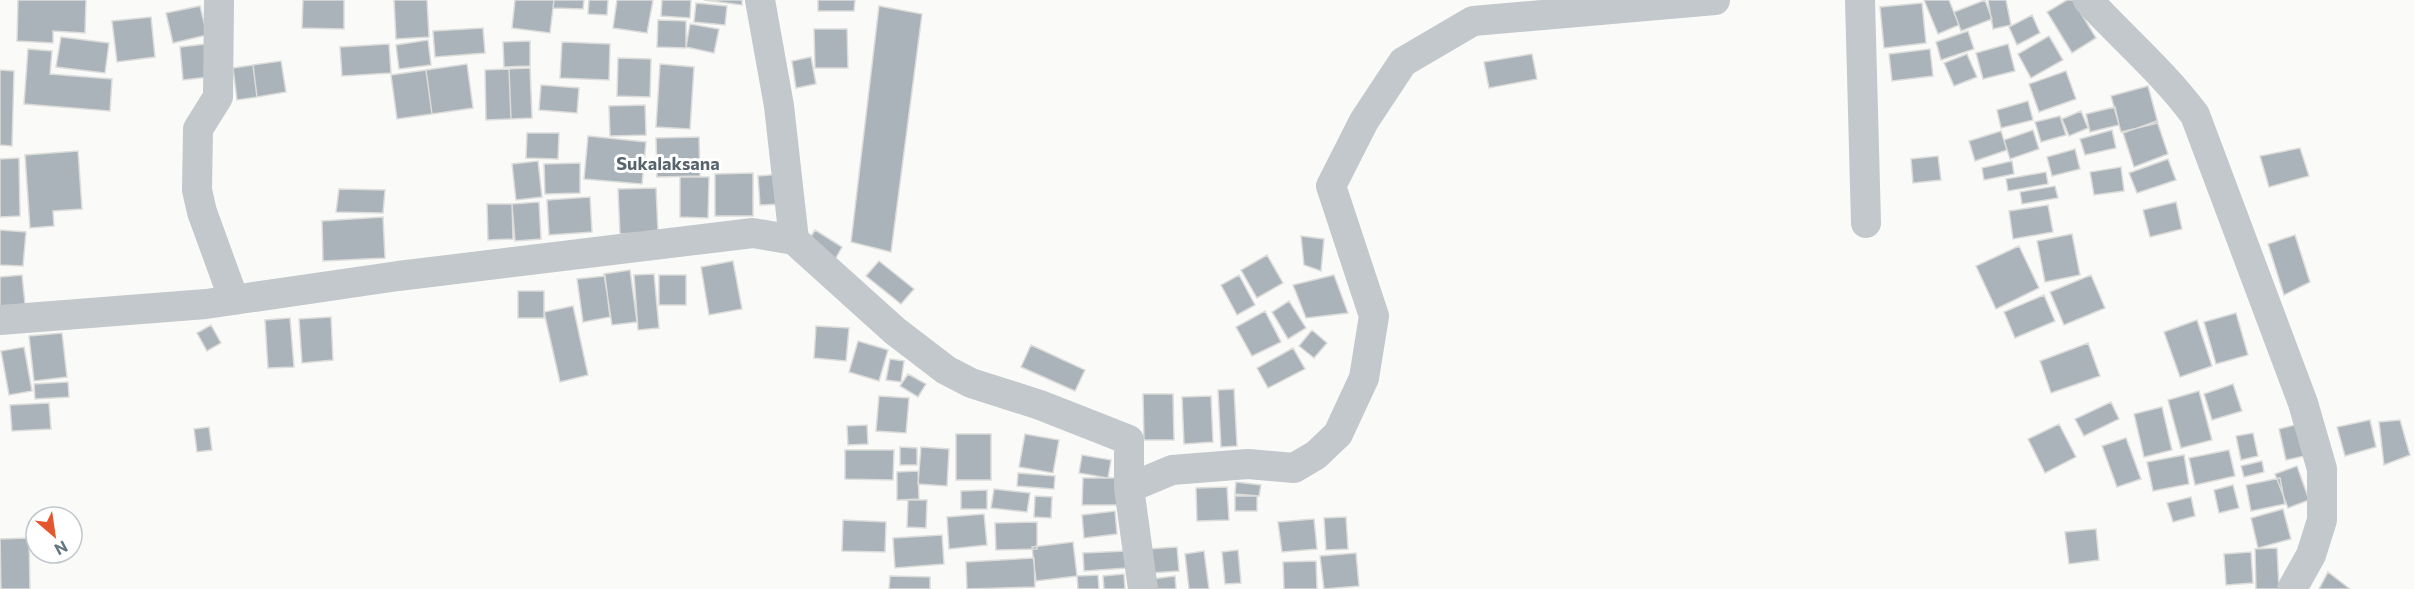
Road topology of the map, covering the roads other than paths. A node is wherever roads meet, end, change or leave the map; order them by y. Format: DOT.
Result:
graph roads {
  1 [pos="219,0"];
  2 [pos="760,0"];
  3 [pos="1715,0"];
  4 [pos="1860,0"];
  5 [pos="2088,0"];
  6 [pos="1866,223"];
  7 [pos="794,240"];
  8 [pos="234,300"];
  9 [pos="0,320"];
  10 [pos="1129,488"];
  11 [pos="1143,589"];
  12 [pos="2292,589"];
  1 -- 8 [label="street"];
  2 -- 7 [label="street"];
  3 -- 10 [label="street"];
  4 -- 6 [label="street"];
  5 -- 12 [label="street"];
  7 -- 8 [label="street"];
  7 -- 10 [label="street"];
  8 -- 9 [label="street"];
  10 -- 11 [label="street"];
}
